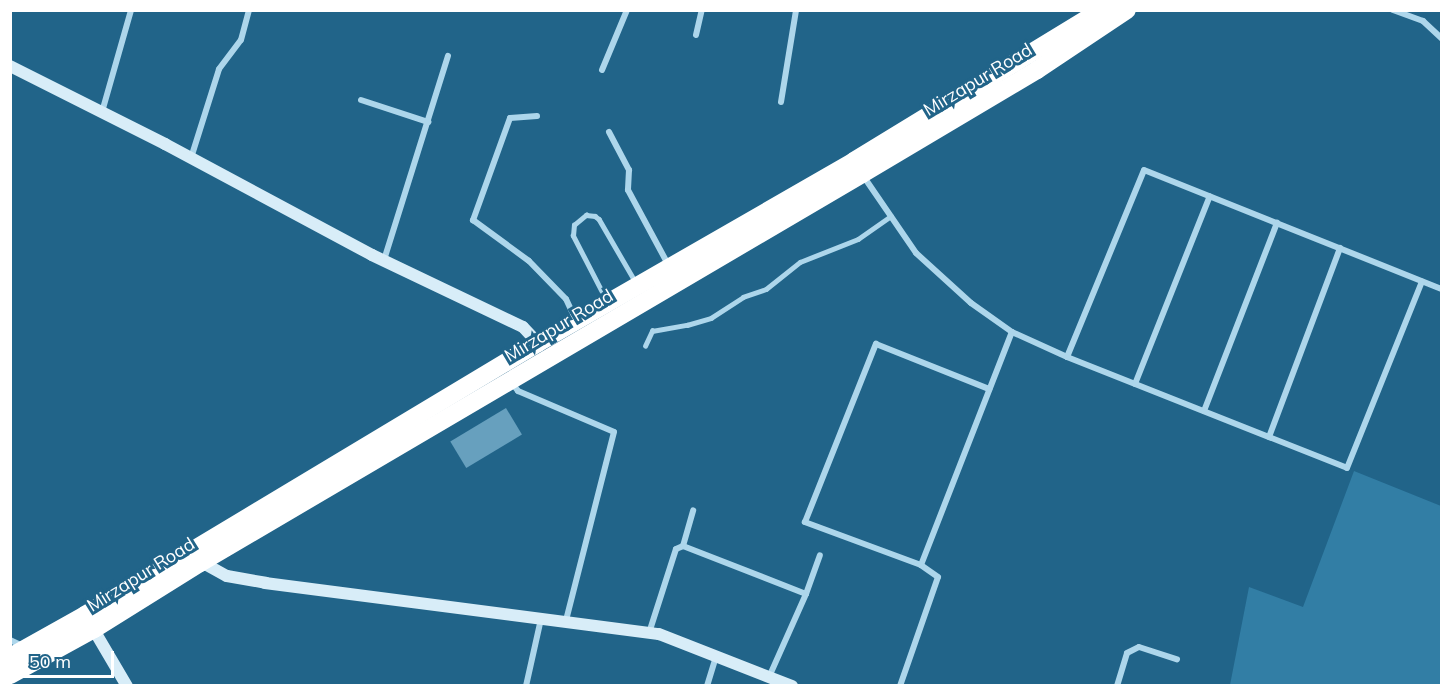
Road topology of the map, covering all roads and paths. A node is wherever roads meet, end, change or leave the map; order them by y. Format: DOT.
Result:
graph roads {
  1 [pos="131,10"];
  2 [pos="249,10"];
  3 [pos="627,10"];
  4 [pos="702,10"];
  5 [pos="1101,10"];
  6 [pos="1127,10"];
  7 [pos="1393,10"];
  8 [pos="794,11"];
  9 [pos="696,35"];
  10 [pos="1442,39"];
  11 [pos="448,56"];
  12 [pos="10,66"];
  13 [pos="602,70"];
  14 [pos="361,100"];
  15 [pos="781,102"];
  16 [pos="102,113"];
  17 [pos="537,116"];
  18 [pos="428,122"];
  19 [pos="609,132"];
  20 [pos="191,158"];
  21 [pos="858,167"];
  22 [pos="1210,196"];
  23 [pos="891,216"];
  24 [pos="1277,223"];
  25 [pos="1340,249"];
  26 [pos="383,261"];
  27 [pos="670,267"];
  28 [pos="1422,281"];
  29 [pos="638,285"];
  30 [pos="1442,289"];
  31 [pos="608,303"];
  32 [pos="577,321"];
  33 [pos="1012,332"];
  34 [pos="538,343"];
  35 [pos="645,346"];
  36 [pos="1067,357"];
  37 [pos="506,373"];
  38 [pos="1135,384"];
  39 [pos="989,389"];
  40 [pos="1204,411"];
  41 [pos="1269,437"];
  42 [pos="693,510"];
  43 [pos="683,546"];
  44 [pos="820,555"];
  45 [pos="194,558"];
  46 [pos="921,565"];
  47 [pos="806,594"];
  48 [pos="542,617"];
  49 [pos="566,620"];
  50 [pos="90,622"];
  51 [pos="649,633"];
  52 [pos="10,639"];
  53 [pos="27,648"];
  54 [pos="716,656"];
  55 [pos="10,657"];
  56 [pos="1177,659"];
  57 [pos="10,675"];
  58 [pos="769,677"];
  59 [pos="791,685"];
  60 [pos="127,686"];
  61 [pos="526,686"];
  62 [pos="707,686"];
  63 [pos="900,686"];
  64 [pos="1117,686"];
  1 -- 16 [label="street"];
  2 -- 20 [label="street"];
  3 -- 13 [label="street"];
  4 -- 9 [label="street"];
  5 -- 21 [label="highway, Mirzapur Road"];
  6 -- 21 [label="highway, Mirzapur Road"];
  7 -- 10 [label="street"];
  8 -- 15 [label="street"];
  11 -- 18 [label="street"];
  12 -- 16 [label="street"];
  14 -- 18 [label="street"];
  16 -- 20 [label="street"];
  17 -- 32 [label="street"];
  18 -- 26 [label="street"];
  19 -- 27 [label="street"];
  20 -- 26 [label="street"];
  21 -- 23 [label="street"];
  21 -- 27 [label="highway, Mirzapur Road"];
  21 -- 37 [label="highway, Mirzapur Road"];
  22 -- 24 [label="street"];
  22 -- 36 [label="street"];
  22 -- 38 [label="street"];
  23 -- 33 [label="street"];
  23 -- 35 [label="lane"];
  24 -- 25 [label="street"];
  24 -- 40 [label="street"];
  25 -- 28 [label="street"];
  25 -- 41 [label="street"];
  26 -- 34 [label="street"];
  27 -- 29 [label="highway, Mirzapur Road"];
  28 -- 30 [label="street"];
  28 -- 41 [label="street"];
  29 -- 31 [label="highway, Mirzapur Road"];
  29 -- 31 [label="lane"];
  31 -- 32 [label="highway, Mirzapur Road"];
  32 -- 34 [label="highway, Mirzapur Road"];
  33 -- 36 [label="street"];
  33 -- 39 [label="street"];
  34 -- 37 [label="highway, Mirzapur Road"];
  36 -- 38 [label="street"];
  37 -- 45 [label="highway, Mirzapur Road"];
  37 -- 49 [label="street"];
  38 -- 40 [label="street"];
  39 -- 46 [label="street"];
  39 -- 46 [label="street"];
  40 -- 41 [label="street"];
  42 -- 43 [label="street"];
  43 -- 47 [label="street"];
  43 -- 51 [label="street"];
  44 -- 47 [label="street"];
  45 -- 48 [label="street"];
  45 -- 50 [label="highway, Mirzapur Road"];
  46 -- 63 [label="street"];
  47 -- 58 [label="street"];
  48 -- 49 [label="street"];
  48 -- 61 [label="street"];
  49 -- 51 [label="street"];
  50 -- 53 [label="highway, Mirzapur Road"];
  50 -- 57 [label="highway, Mirzapur Road"];
  50 -- 60 [label="street"];
  51 -- 54 [label="street"];
  52 -- 53 [label="street"];
  53 -- 55 [label="highway, Mirzapur Road"];
  54 -- 58 [label="street"];
  54 -- 62 [label="street"];
  56 -- 64 [label="street"];
  58 -- 59 [label="street"];
}
